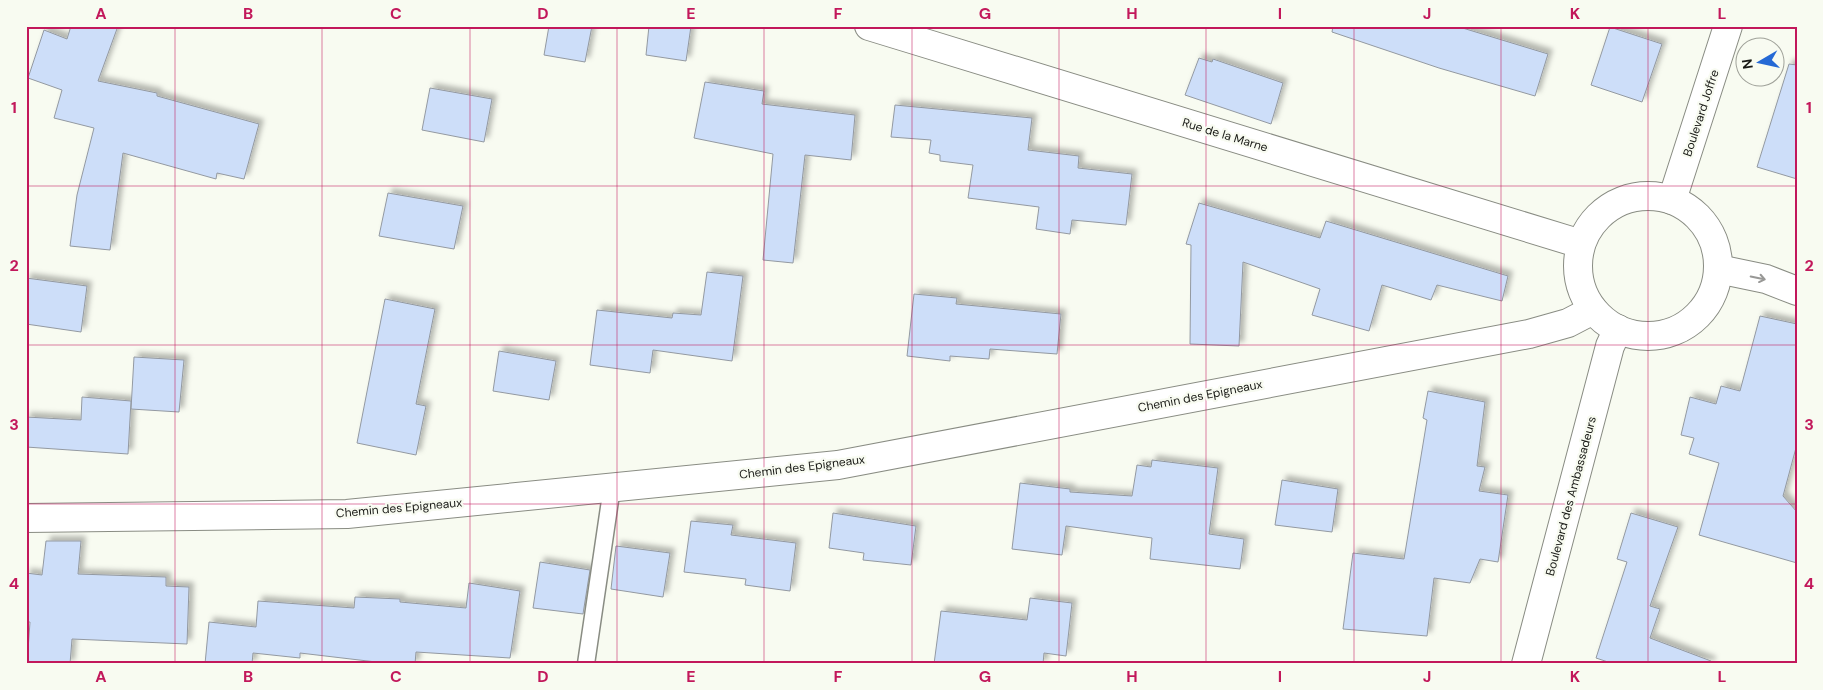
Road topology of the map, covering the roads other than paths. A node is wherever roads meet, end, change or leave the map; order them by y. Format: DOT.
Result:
graph roads {
  1 [pos="869,26"];
  2 [pos="1728,26"];
  3 [pos="1672,200"];
  4 [pos="1581,244"];
  5 [pos="1718,269"];
  6 [pos="1797,291"];
  7 [pos="1593,310"];
  8 [pos="1618,329"];
  9 [pos="612,488"];
  10 [pos="26,518"];
  11 [pos="586,664"];
  12 [pos="1526,664"];
  1 -- 4 [label="street, Rue de la Marne"];
  2 -- 3 [label="street, Boulevard Joffre"];
  3 -- 4 [label="street"];
  3 -- 5 [label="street"];
  4 -- 7 [label="street"];
  5 -- 6 [label="street, one-way"];
  5 -- 8 [label="street"];
  7 -- 8 [label="street"];
  7 -- 9 [label="street, Chemin des Epigneaux"];
  8 -- 12 [label="street, Boulevard des Ambassadeurs"];
  9 -- 10 [label="street, Chemin des Epigneaux"];
  9 -- 11 [label="lane"];
}
